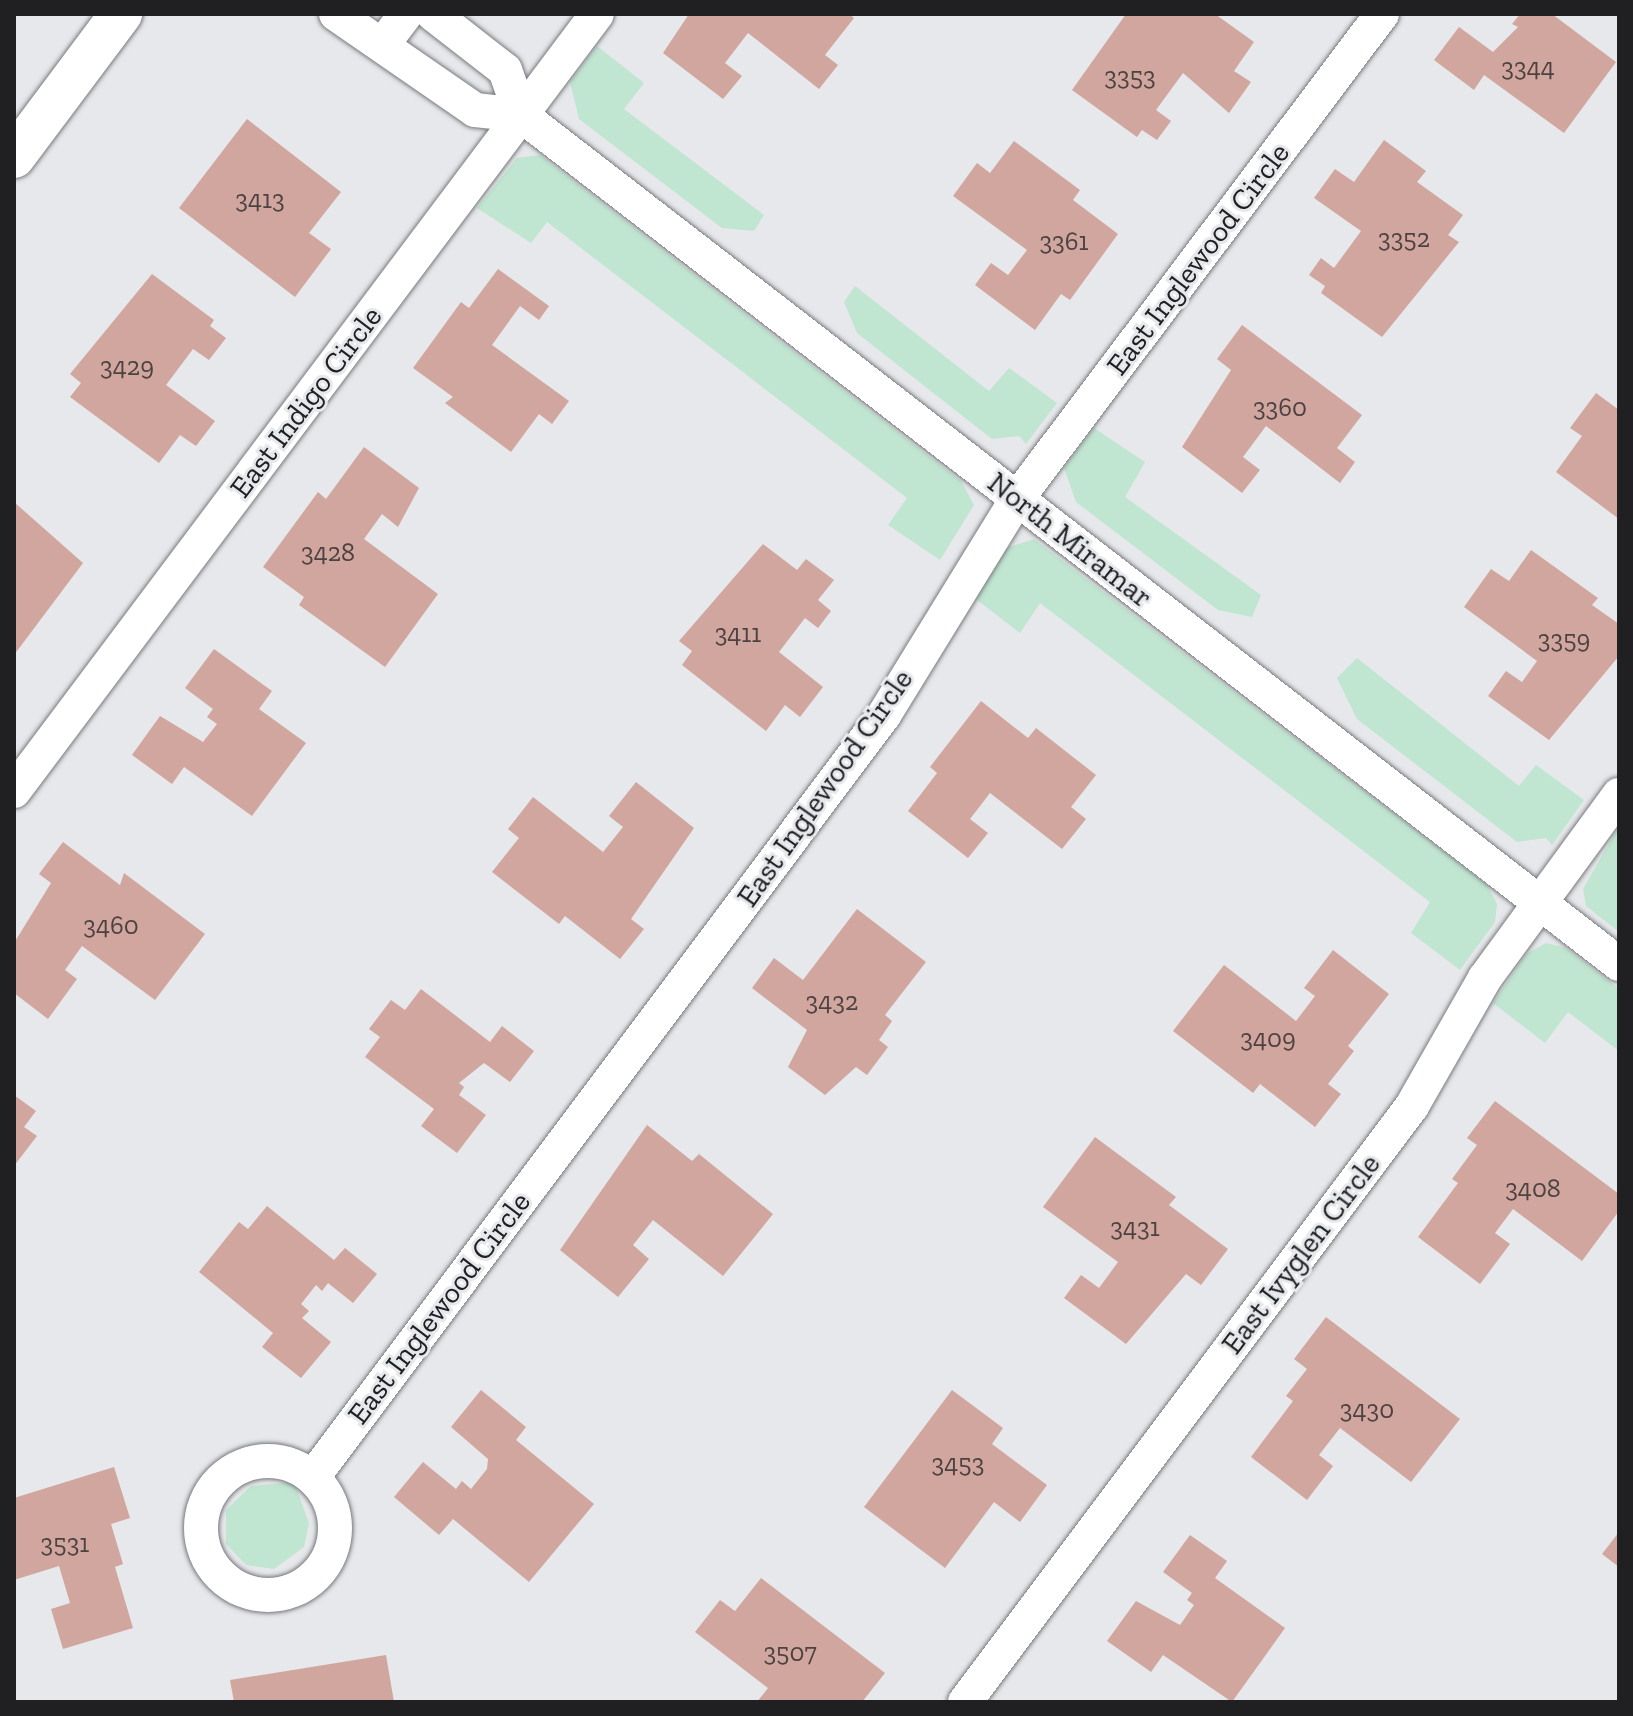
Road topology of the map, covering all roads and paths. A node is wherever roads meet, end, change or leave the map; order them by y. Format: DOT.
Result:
graph roads {
  1 [pos="121,14"];
  2 [pos="336,14"];
  3 [pos="406,14"];
  4 [pos="433,14"];
  5 [pos="597,14"];
  6 [pos="1382,14"];
  7 [pos="384,43"];
  8 [pos="521,115"];
  9 [pos="14,157"];
  10 [pos="1017,499"];
  11 [pos="14,791"];
  12 [pos="1619,795"];
  13 [pos="1541,904"];
  14 [pos="1619,964"];
  15 [pos="313,1477"];
  16 [pos="965,1702"];
  1 -- 9 [label="street"];
  2 -- 7 [label="street"];
  3 -- 7 [label="street"];
  4 -- 8 [label="street"];
  5 -- 8 [label="street, East Indigo Circle"];
  6 -- 10 [label="street, East Inglewood Circle"];
  7 -- 8 [label="street"];
  8 -- 10 [label="street, North Miramar"];
  8 -- 11 [label="street, East Indigo Circle"];
  10 -- 13 [label="street, North Miramar"];
  10 -- 15 [label="street, East Inglewood Circle"];
  12 -- 13 [label="street, East Ivyglen Circle"];
  13 -- 14 [label="street, North Miramar"];
  13 -- 16 [label="street, East Ivyglen Circle"];
}
